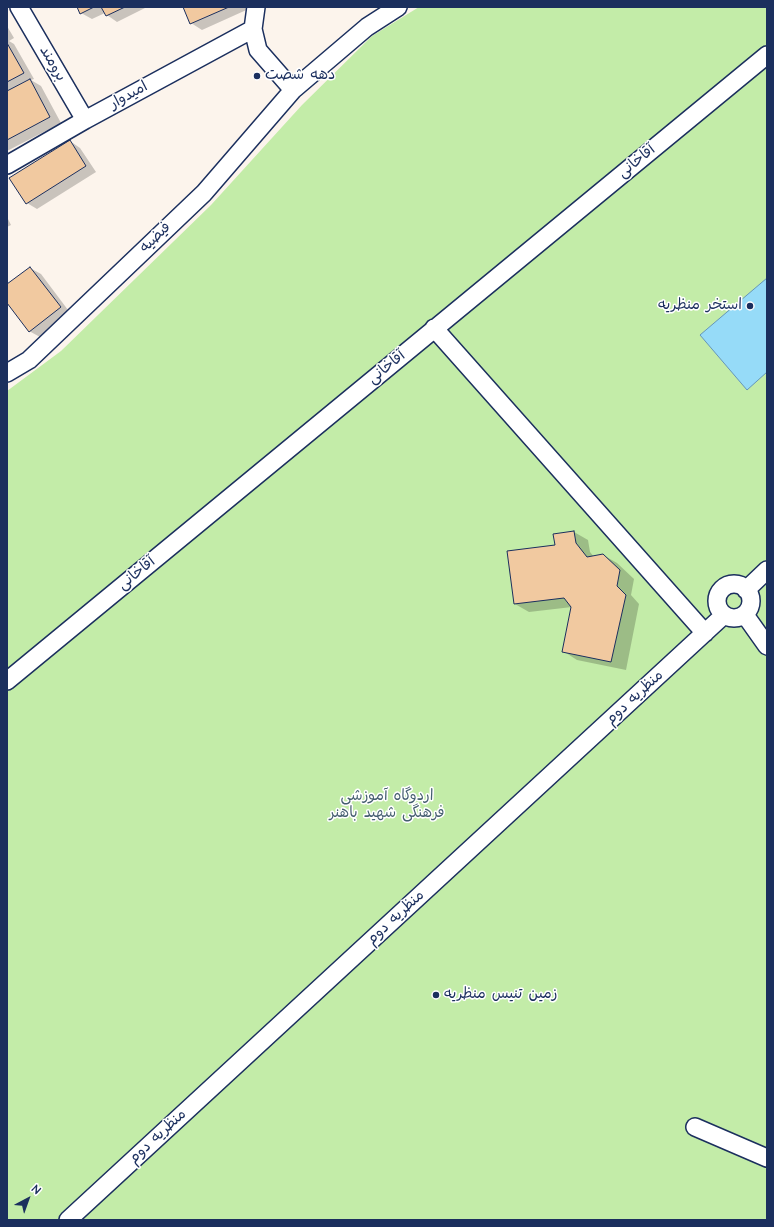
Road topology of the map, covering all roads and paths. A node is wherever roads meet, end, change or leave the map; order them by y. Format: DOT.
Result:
graph roads {
  1 [pos="19,7"];
  2 [pos="256,7"];
  3 [pos="375,7"];
  4 [pos="398,7"];
  5 [pos="363,22"];
  6 [pos="252,29"];
  7 [pos="767,55"];
  8 [pos="290,86"];
  9 [pos="85,120"];
  10 [pos="7,165"];
  11 [pos="434,328"];
  12 [pos="7,374"];
  13 [pos="767,570"];
  14 [pos="746,590"];
  15 [pos="744,614"];
  16 [pos="724,615"];
  17 [pos="705,633"];
  18 [pos="767,646"];
  19 [pos="7,681"];
  20 [pos="695,1127"];
  21 [pos="767,1158"];
  22 [pos="68,1220"];
  1 -- 9 [label="street, برومند"];
  2 -- 6 [label="street"];
  3 -- 5 [label="street"];
  4 -- 5 [label="street"];
  5 -- 8 [label="street"];
  6 -- 8 [label="street"];
  6 -- 9 [label="street, امیدوار"];
  7 -- 11 [label="street, آقاخانی"];
  8 -- 12 [label="street, فیضیه"];
  9 -- 10 [label="street, امیدوار"];
  11 -- 17 [label="street"];
  11 -- 19 [label="street, آقاخانی"];
  13 -- 14 [label="street"];
  14 -- 15 [label="street"];
  14 -- 16 [label="street"];
  15 -- 16 [label="street"];
  15 -- 18 [label="street"];
  16 -- 17 [label="street, منظریه دوم"];
  17 -- 22 [label="street, منظریه دوم"];
  20 -- 21 [label="street"];
}
